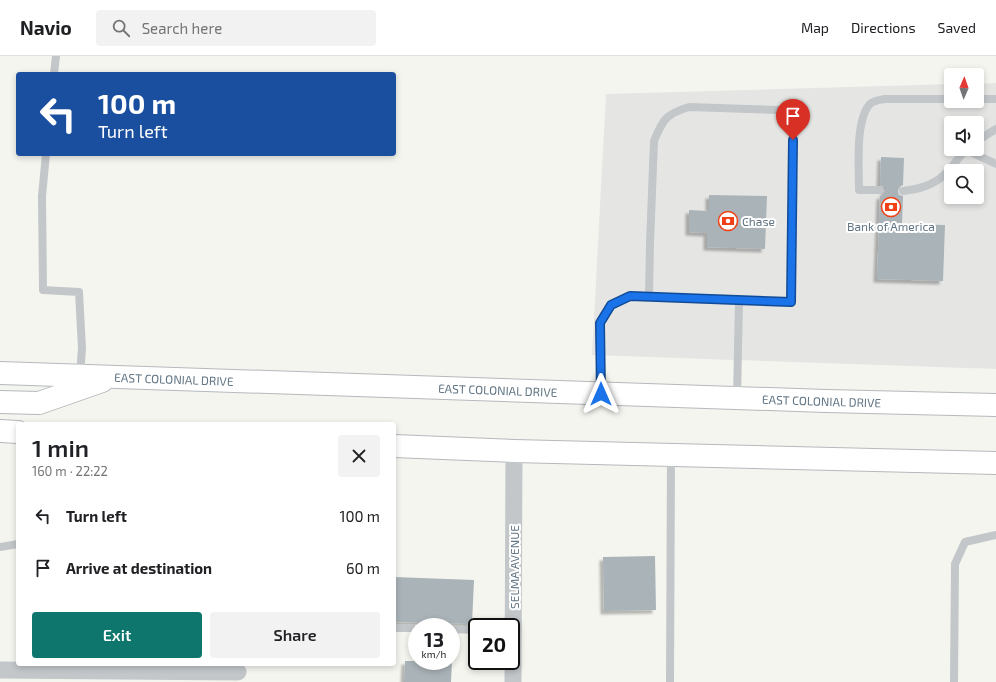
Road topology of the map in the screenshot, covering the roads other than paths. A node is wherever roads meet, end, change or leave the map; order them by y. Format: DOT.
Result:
graph roads {
  1 [pos="56,56"];
  2 [pos="54,72"];
  3 [pos="944,99"];
  4 [pos="984,99"];
  5 [pos="996,99"];
  6 [pos="996,129"];
  7 [pos="984,137"];
  8 [pos="46,156"];
  9 [pos="959,156"];
  10 [pos="981,156"];
  11 [pos="996,164"];
  12 [pos="880,190"];
  13 [pos="903,191"];
  14 [pos="649,297"];
  15 [pos="739,301"];
  16 [pos="0,373"];
  17 [pos="80,376"];
  18 [pos="112,377"];
  19 [pos="601,394"];
  20 [pos="737,398"];
  21 [pos="0,402"];
  22 [pos="996,405"];
  23 [pos="0,431"];
  24 [pos="16,432"];
  25 [pos="396,446"];
  26 [pos="514,451"];
  27 [pos="671,455"];
  28 [pos="996,463"];
  29 [pos="996,535"];
  30 [pos="16,544"];
  31 [pos="0,547"];
  32 [pos="512,618"];
  33 [pos="396,628"];
  34 [pos="408,628"];
  35 [pos="0,670"];
  36 [pos="513,670"];
  37 [pos="238,673"];
  38 [pos="513,682"];
  39 [pos="670,682"];
  40 [pos="954,682"];
  1 -- 2 [label="lane"];
  3 -- 12 [label="lane"];
  4 -- 5 [label="lane"];
  6 -- 7 [label="lane"];
  8 -- 17 [label="lane"];
  9 -- 13 [label="lane"];
  10 -- 11 [label="lane"];
  14 -- 15 [label="lane"];
  14 -- 15 [label="lane"];
  14 -- 19 [label="lane"];
  15 -- 20 [label="lane"];
  16 -- 17 [label="highway, EAST COLONIAL DRIVE"];
  17 -- 18 [label="highway, EAST COLONIAL DRIVE"];
  18 -- 19 [label="highway, EAST COLONIAL DRIVE"];
  18 -- 21 [label="highway"];
  19 -- 20 [label="highway, EAST COLONIAL DRIVE"];
  20 -- 22 [label="highway, EAST COLONIAL DRIVE"];
  23 -- 24 [label="highway"];
  25 -- 26 [label="highway"];
  26 -- 27 [label="highway"];
  26 -- 32 [label="street, SELMA AVENUE"];
  27 -- 28 [label="highway"];
  27 -- 39 [label="lane"];
  29 -- 40 [label="lane"];
  30 -- 31 [label="lane"];
  33 -- 34 [label="lane"];
  35 -- 37 [label="street"];
  36 -- 38 [label="street, SELMA AVENUE"];
}
